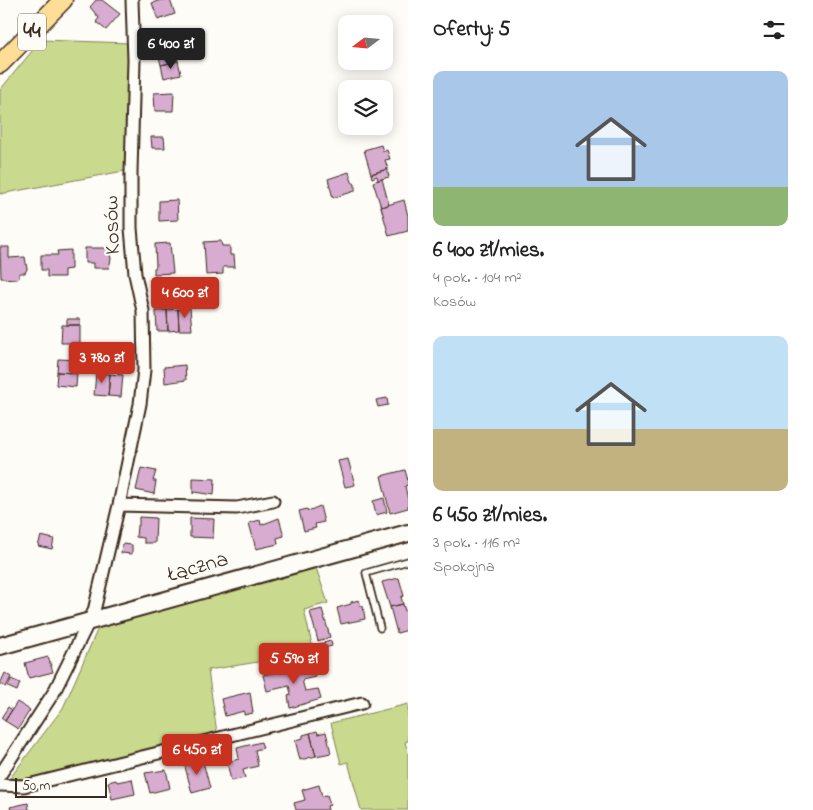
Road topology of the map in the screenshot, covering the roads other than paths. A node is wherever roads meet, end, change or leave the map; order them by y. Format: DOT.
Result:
graph roads {
  1 [pos="63,0"];
  2 [pos="132,0"];
  3 [pos="0,64"];
  4 [pos="273,501"];
  5 [pos="119,505"];
  6 [pos="408,533"];
  7 [pos="408,561"];
  8 [pos="88,622"];
  9 [pos="380,628"];
  10 [pos="0,646"];
  11 [pos="362,703"];
  12 [pos="0,775"];
  13 [pos="0,785"];
  1 -- 3 [label="main road, 44"];
  2 -- 5 [label="street, Kosów"];
  4 -- 5 [label="street"];
  5 -- 8 [label="street, Kosów"];
  6 -- 8 [label="street, Łączna"];
  7 -- 9 [label="lane"];
  8 -- 10 [label="street, Łączna"];
  8 -- 12 [label="street, Kosów"];
  11 -- 13 [label="street"];
}
